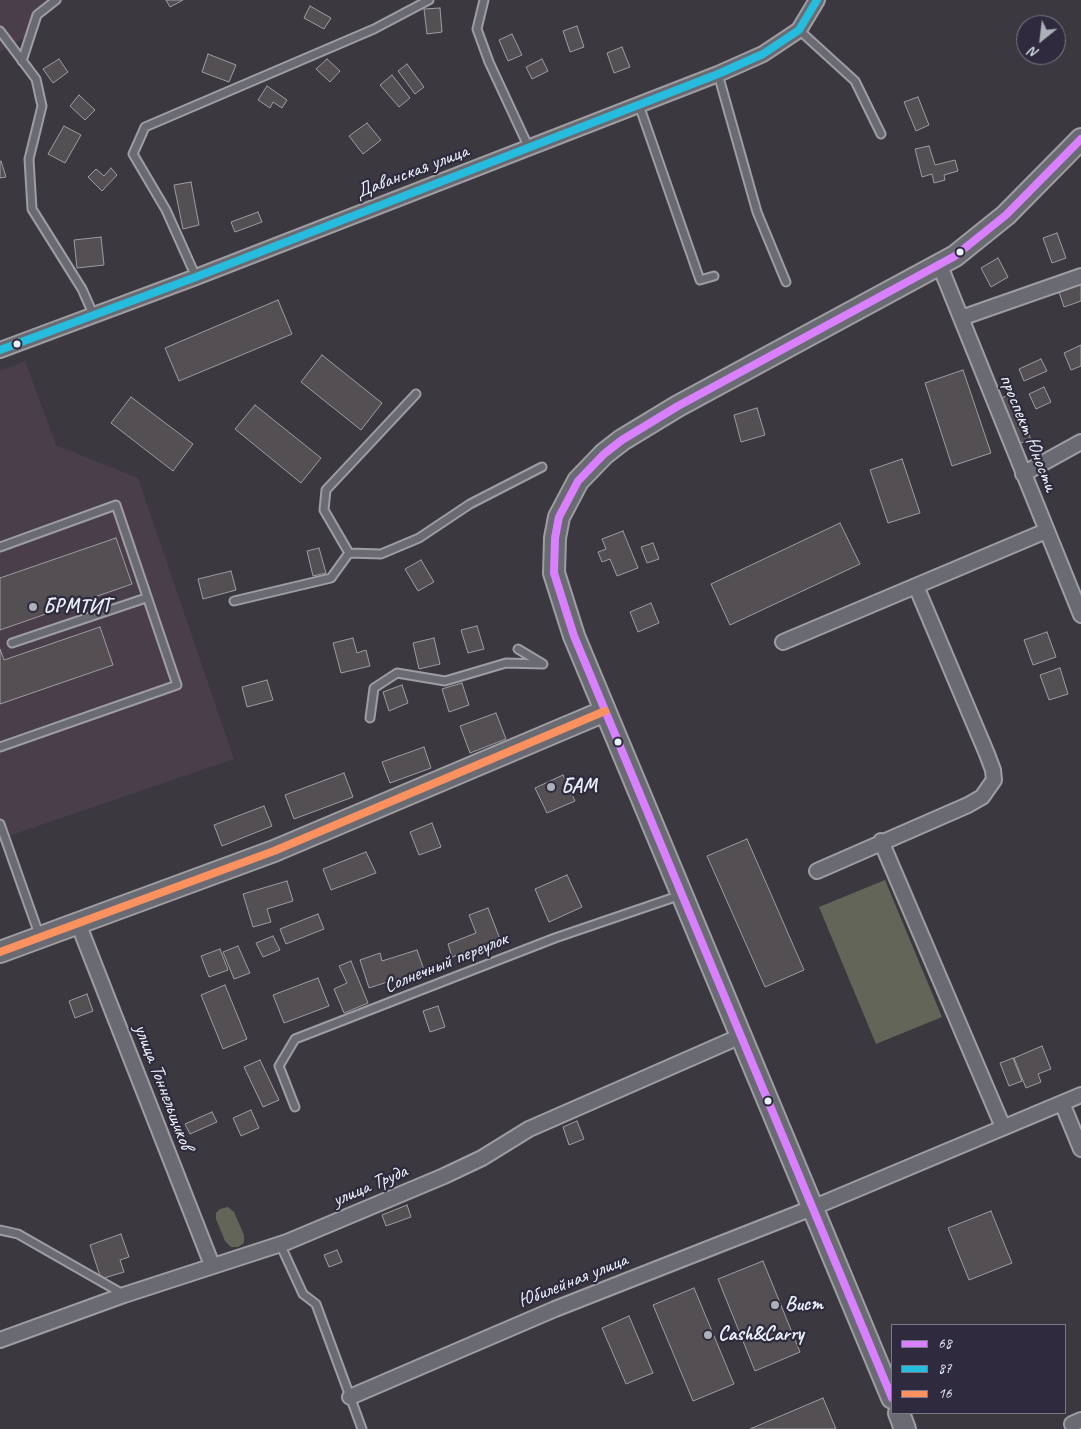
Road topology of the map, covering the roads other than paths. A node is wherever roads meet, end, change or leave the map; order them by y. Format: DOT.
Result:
graph roads {
  1 [pos="56,0"];
  2 [pos="429,0"];
  3 [pos="484,0"];
  4 [pos="817,0"];
  5 [pos="799,30"];
  6 [pos="0,31"];
  7 [pos="22,61"];
  8 [pos="718,74"];
  9 [pos="639,105"];
  10 [pos="880,134"];
  11 [pos="1081,138"];
  12 [pos="529,148"];
  13 [pos="940,266"];
  14 [pos="714,276"];
  15 [pos="1081,276"];
  16 [pos="196,277"];
  17 [pos="786,282"];
  18 [pos="94,316"];
  19 [pos="960,318"];
  20 [pos="0,350"];
  21 [pos="416,394"];
  22 [pos="1081,442"];
  23 [pos="542,468"];
  24 [pos="1023,474"];
  25 [pos="1046,531"];
  26 [pos="0,546"];
  27 [pos="349,553"];
  28 [pos="916,586"];
  29 [pos="146,598"];
  30 [pos="234,601"];
  31 [pos="1081,615"];
  32 [pos="783,642"];
  33 [pos="12,643"];
  34 [pos="518,649"];
  35 [pos="605,711"];
  36 [pos="370,718"];
  37 [pos="0,747"];
  38 [pos="0,824"];
  39 [pos="881,841"];
  40 [pos="817,871"];
  41 [pos="681,895"];
  42 [pos="78,923"];
  43 [pos="40,937"];
  44 [pos="0,952"];
  45 [pos="741,1036"];
  46 [pos="1081,1095"];
  47 [pos="1062,1103"];
  48 [pos="295,1107"];
  49 [pos="1003,1128"];
  50 [pos="1081,1148"];
  51 [pos="812,1208"];
  52 [pos="0,1230"];
  53 [pos="280,1244"];
  54 [pos="212,1266"];
  55 [pos="124,1295"];
  56 [pos="0,1340"];
  57 [pos="891,1396"];
  58 [pos="350,1397"];
  59 [pos="898,1414"];
  60 [pos="362,1429"];
  61 [pos="905,1429"];
  1 -- 7 [label="lane"];
  2 -- 16 [label="lane"];
  3 -- 12 [label="lane"];
  4 -- 5 [label="street, Даванская улица"];
  5 -- 8 [label="street, Даванская улица"];
  5 -- 10 [label="lane"];
  6 -- 7 [label="lane"];
  7 -- 18 [label="lane"];
  8 -- 9 [label="street, Даванская улица"];
  8 -- 17 [label="lane"];
  9 -- 12 [label="street, Даванская улица"];
  9 -- 14 [label="lane"];
  11 -- 13 [label="street"];
  12 -- 16 [label="street, Даванская улица"];
  13 -- 19 [label="street, проспект Юности"];
  13 -- 35 [label="street"];
  15 -- 19 [label="street"];
  16 -- 18 [label="street, Даванская улица"];
  18 -- 20 [label="street, Даванская улица"];
  19 -- 24 [label="street, проспект Юности"];
  21 -- 27 [label="lane"];
  22 -- 24 [label="street"];
  23 -- 27 [label="lane"];
  24 -- 25 [label="street, проспект Юности"];
  25 -- 28 [label="street"];
  25 -- 31 [label="street, проспект Юности"];
  26 -- 29 [label="lane"];
  27 -- 30 [label="lane"];
  28 -- 32 [label="street"];
  28 -- 39 [label="street"];
  29 -- 33 [label="lane"];
  29 -- 37 [label="lane"];
  34 -- 36 [label="lane"];
  35 -- 41 [label="street"];
  35 -- 42 [label="street"];
  38 -- 43 [label="lane"];
  39 -- 40 [label="street"];
  39 -- 49 [label="street"];
  41 -- 45 [label="street"];
  41 -- 48 [label="lane, Солнечный переулок"];
  42 -- 43 [label="street"];
  42 -- 54 [label="street, улица Тоннельщиков"];
  43 -- 44 [label="street"];
  45 -- 51 [label="street"];
  45 -- 53 [label="street, улица Труда"];
  46 -- 47 [label="street, Юбилейная улица"];
  47 -- 49 [label="street, Юбилейная улица"];
  47 -- 50 [label="street"];
  49 -- 51 [label="street, Юбилейная улица"];
  51 -- 57 [label="street"];
  51 -- 58 [label="street, Юбилейная улица"];
  52 -- 55 [label="lane"];
  53 -- 54 [label="street, улица Труда"];
  53 -- 58 [label="lane"];
  54 -- 55 [label="street, улица Труда"];
  55 -- 56 [label="street, улица Труда"];
  58 -- 60 [label="lane"];
  59 -- 61 [label="street"];
}
